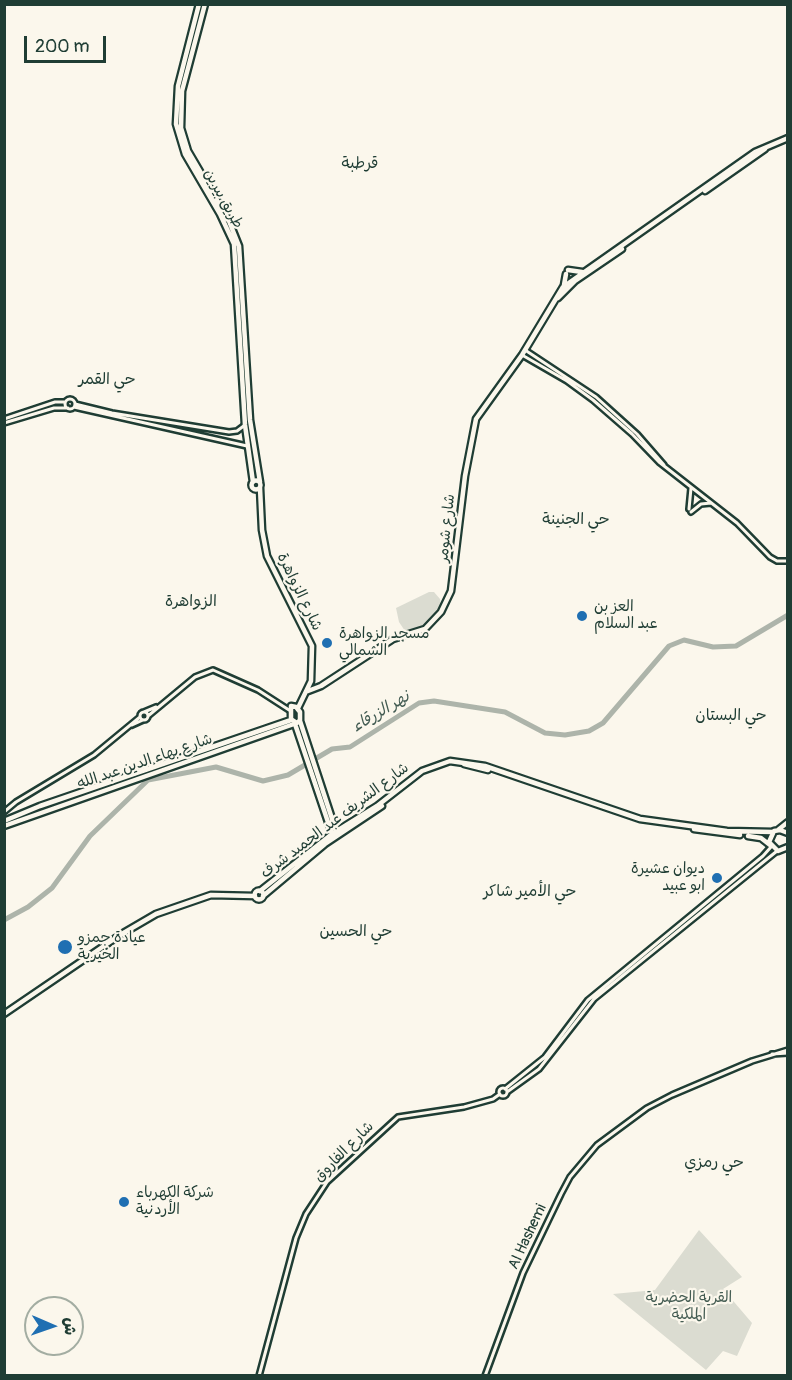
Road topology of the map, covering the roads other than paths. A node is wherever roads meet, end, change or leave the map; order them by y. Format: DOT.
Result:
graph roads {
  1 [pos="199,4"];
  2 [pos="205,4"];
  3 [pos="788,138"];
  4 [pos="772,145"];
  5 [pos="582,272"];
  6 [pos="563,287"];
  7 [pos="549,309"];
  8 [pos="523,352"];
  9 [pos="65,402"];
  10 [pos="74,406"];
  11 [pos="68,408"];
  12 [pos="88,411"];
  13 [pos="87,418"];
  14 [pos="4,421"];
  15 [pos="245,425"];
  16 [pos="248,446"];
  17 [pos="258,486"];
  18 [pos="691,488"];
  19 [pos="712,503"];
  20 [pos="788,561"];
  21 [pos="307,693"];
  22 [pos="156,707"];
  23 [pos="293,707"];
  24 [pos="144,712"];
  25 [pos="148,716"];
  26 [pos="141,719"];
  27 [pos="295,722"];
  28 [pos="284,728"];
  29 [pos="298,734"];
  30 [pos="306,748"];
  31 [pos="71,798"];
  32 [pos="4,812"];
  33 [pos="369,814"];
  34 [pos="4,821"];
  35 [pos="788,822"];
  36 [pos="4,826"];
  37 [pos="336,830"];
  38 [pos="775,831"];
  39 [pos="788,833"];
  40 [pos="325,844"];
  41 [pos="771,846"];
  42 [pos="788,847"];
  43 [pos="779,851"];
  44 [pos="788,856"];
  45 [pos="728,885"];
  46 [pos="732,888"];
  47 [pos="258,894"];
  48 [pos="620,975"];
  49 [pos="4,1014"];
  50 [pos="788,1051"];
  51 [pos="259,1376"];
  52 [pos="485,1376"];
  1 -- 15 [label="main road, طريق بيرين"];
  2 -- 17 [label="main road, طريق بيرين"];
  3 -- 4 [label="main road, شارع شومر"];
  4 -- 5 [label="main road, شارع شومر"];
  4 -- 7 [label="main road, شارع شومر"];
  5 -- 6 [label="main road, شارع شومر"];
  5 -- 6 [label="main road"];
  6 -- 7 [label="main road, شارع شومر"];
  7 -- 8 [label="main road, شارع شومر"];
  8 -- 18 [label="street"];
  8 -- 21 [label="main road, شارع شومر"];
  9 -- 10 [label="street"];
  9 -- 11 [label="street"];
  9 -- 14 [label="street"];
  10 -- 11 [label="street"];
  10 -- 12 [label="street"];
  11 -- 14 [label="street"];
  12 -- 13 [label="street"];
  12 -- 15 [label="street"];
  12 -- 16 [label="street"];
  15 -- 16 [label="main road, طريق بيرين"];
  16 -- 17 [label="main road, طريق بيرين"];
  17 -- 21 [label="main road, شارع الزواهرة"];
  18 -- 19 [label="street"];
  18 -- 19 [label="street"];
  19 -- 20 [label="street"];
  21 -- 23 [label="main road"];
  22 -- 23 [label="street"];
  22 -- 24 [label="street"];
  22 -- 25 [label="street"];
  23 -- 27 [label="main road"];
  23 -- 27 [label="main road"];
  24 -- 25 [label="street"];
  24 -- 26 [label="street"];
  25 -- 26 [label="street"];
  26 -- 32 [label="street"];
  27 -- 28 [label="main road, شارع بهاء الدين عبد الله"];
  27 -- 29 [label="main road"];
  27 -- 30 [label="main road"];
  27 -- 31 [label="main road, شارع بهاء الدين عبد الله"];
  28 -- 29 [label="main road"];
  28 -- 31 [label="main road, شارع بهاء الدين عبد الله"];
  29 -- 30 [label="main road"];
  30 -- 37 [label="main road"];
  31 -- 34 [label="main road, شارع بهاء الدين عبد الله"];
  31 -- 36 [label="main road, شارع بهاء الدين عبد الله"];
  33 -- 37 [label="main road, شارع الشريف عبد الحميد شرف"];
  33 -- 38 [label="main road, شارع الشريف عبد الحميد شرف"];
  33 -- 40 [label="main road, شارع الشريف عبد الحميد شرف"];
  33 -- 41 [label="main road, شارع الشريف عبد الحميد شرف"];
  35 -- 38 [label="main road"];
  37 -- 40 [label="main road"];
  37 -- 47 [label="main road, شارع الشريف عبد الحميد شرف"];
  38 -- 39 [label="main road, شارع الشريف عبد الحميد شرف"];
  38 -- 41 [label="main road"];
  40 -- 47 [label="main road, شارع الشريف عبد الحميد شرف"];
  41 -- 43 [label="main road, شارع الشريف عبد الحميد شرف"];
  41 -- 45 [label="street"];
  42 -- 43 [label="main road"];
  43 -- 44 [label="main road, شارع الشريف عبد الحميد شرف"];
  43 -- 46 [label="street"];
  45 -- 46 [label="street"];
  45 -- 48 [label="street"];
  46 -- 48 [label="street"];
  47 -- 49 [label="main road"];
  48 -- 51 [label="street, شارع الفاروق"];
  50 -- 52 [label="street, Al Hashemi"];
}
